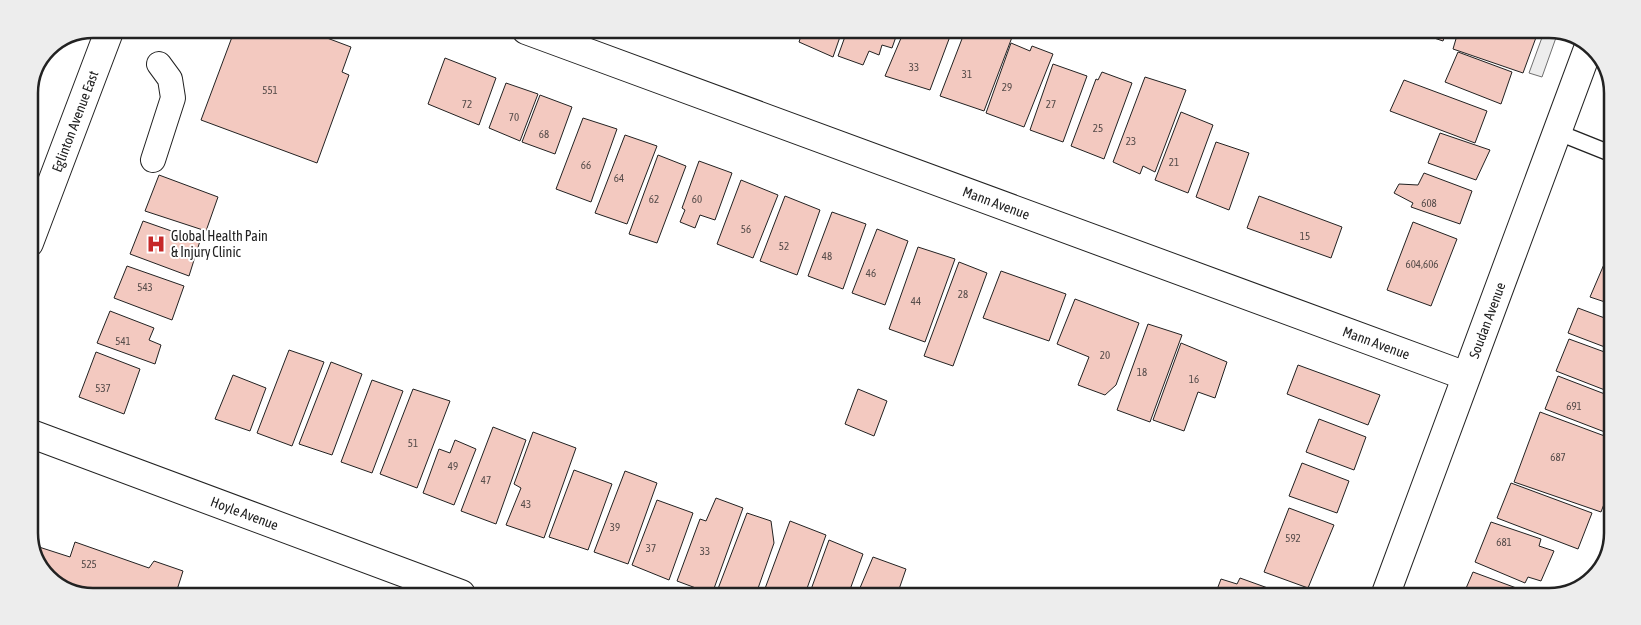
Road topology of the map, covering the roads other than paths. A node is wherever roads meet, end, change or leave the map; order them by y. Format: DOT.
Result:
graph roads {
  1 [pos="107,38"];
  2 [pos="548,38"];
  3 [pos="1586,53"];
  4 [pos="159,64"];
  5 [pos="1557,132"];
  6 [pos="1603,150"];
  7 [pos="153,160"];
  8 [pos="38,219"];
  9 [pos="1466,376"];
  10 [pos="38,436"];
  11 [pos="445,588"];
  12 [pos="1388,588"];
  1 -- 8 [label="street, Eglinton Avenue East"];
  2 -- 9 [label="street, Mann Avenue"];
  3 -- 5 [label="street, Soudan Avenue"];
  4 -- 7 [label="street"];
  5 -- 6 [label="lane"];
  5 -- 9 [label="street, Soudan Avenue"];
  9 -- 12 [label="street, Soudan Avenue"];
  10 -- 11 [label="street, Hoyle Avenue"];
}
